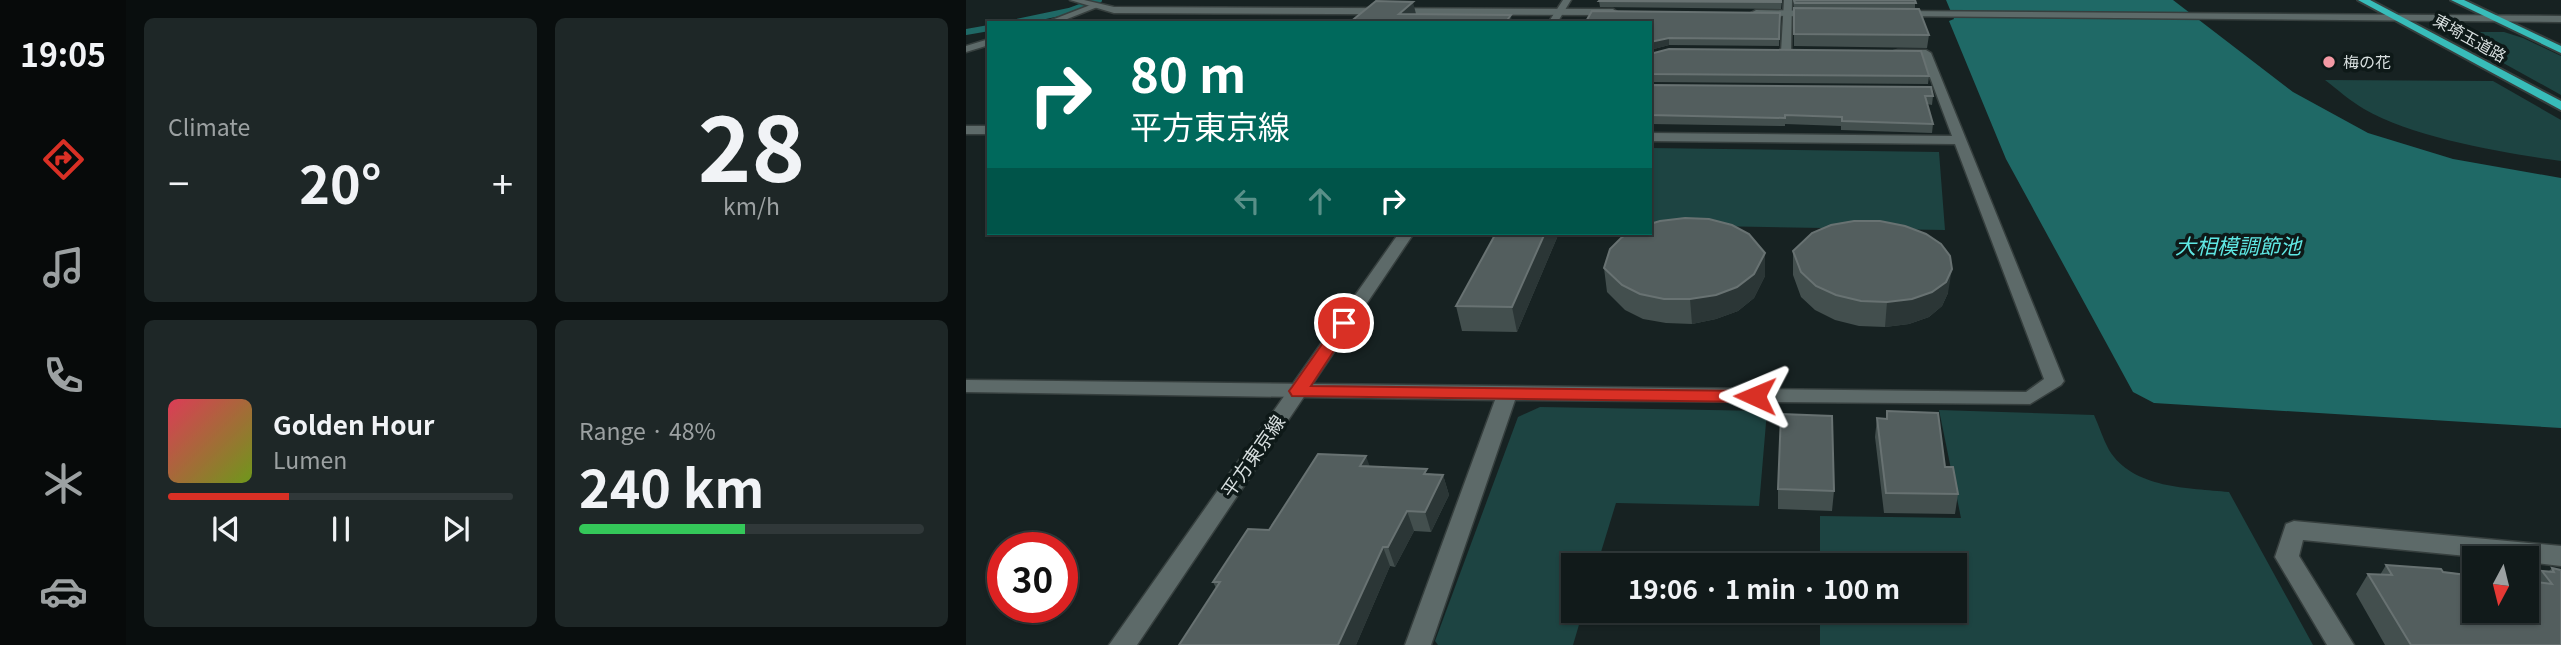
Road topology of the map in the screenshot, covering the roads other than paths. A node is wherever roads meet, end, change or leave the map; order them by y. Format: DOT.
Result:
graph roads {
  1 [pos="1567,0"];
  2 [pos="1788,0"];
  3 [pos="2363,0"];
  4 [pos="2456,0"];
  5 [pos="1078,1"];
  6 [pos="1095,6"];
  7 [pos="1559,12"];
  8 [pos="1620,12"];
  9 [pos="1740,13"];
  10 [pos="1788,13"];
  11 [pos="1828,14"];
  12 [pos="1894,15"];
  13 [pos="2399,18"];
  14 [pos="2494,18"];
  15 [pos="2561,19"];
  16 [pos="1054,21"];
  17 [pos="1553,21"];
  18 [pos="987,43"];
  19 [pos="966,49"];
  20 [pos="2561,50"];
  21 [pos="1786,52"];
  22 [pos="1876,53"];
  23 [pos="2561,106"];
  24 [pos="966,130"];
  25 [pos="987,130"];
  26 [pos="1652,137"];
  27 [pos="1961,140"];
  28 [pos="1405,235"];
  29 [pos="966,386"];
  30 [pos="1298,391"];
  31 [pos="1507,394"];
  32 [pos="2561,556"];
  33 [pos="1122,645"];
  34 [pos="1418,645"];
  35 [pos="2341,645"];
  1 -- 7 [label="street"];
  2 -- 10 [label="street"];
  3 -- 13 [label="highway, 東埼玉道路"];
  4 -- 14 [label="highway, 東埼玉道路"];
  5 -- 6 [label="street"];
  6 -- 7 [label="street"];
  6 -- 16 [label="street"];
  7 -- 8 [label="street"];
  7 -- 17 [label="street"];
  9 -- 10 [label="street"];
  10 -- 11 [label="street"];
  10 -- 21 [label="street"];
  12 -- 13 [label="street"];
  13 -- 14 [label="street"];
  13 -- 23 [label="highway, 東埼玉道路"];
  14 -- 15 [label="street"];
  14 -- 20 [label="highway, 東埼玉道路"];
  18 -- 19 [label="street"];
  22 -- 27 [label="street"];
  24 -- 25 [label="street"];
  26 -- 27 [label="street"];
  27 -- 31 [label="street"];
  28 -- 30 [label="street, 平方東京線"];
  29 -- 30 [label="street"];
  30 -- 31 [label="street"];
  30 -- 33 [label="street, 平方東京線"];
  31 -- 34 [label="street"];
  32 -- 35 [label="street"];
}
